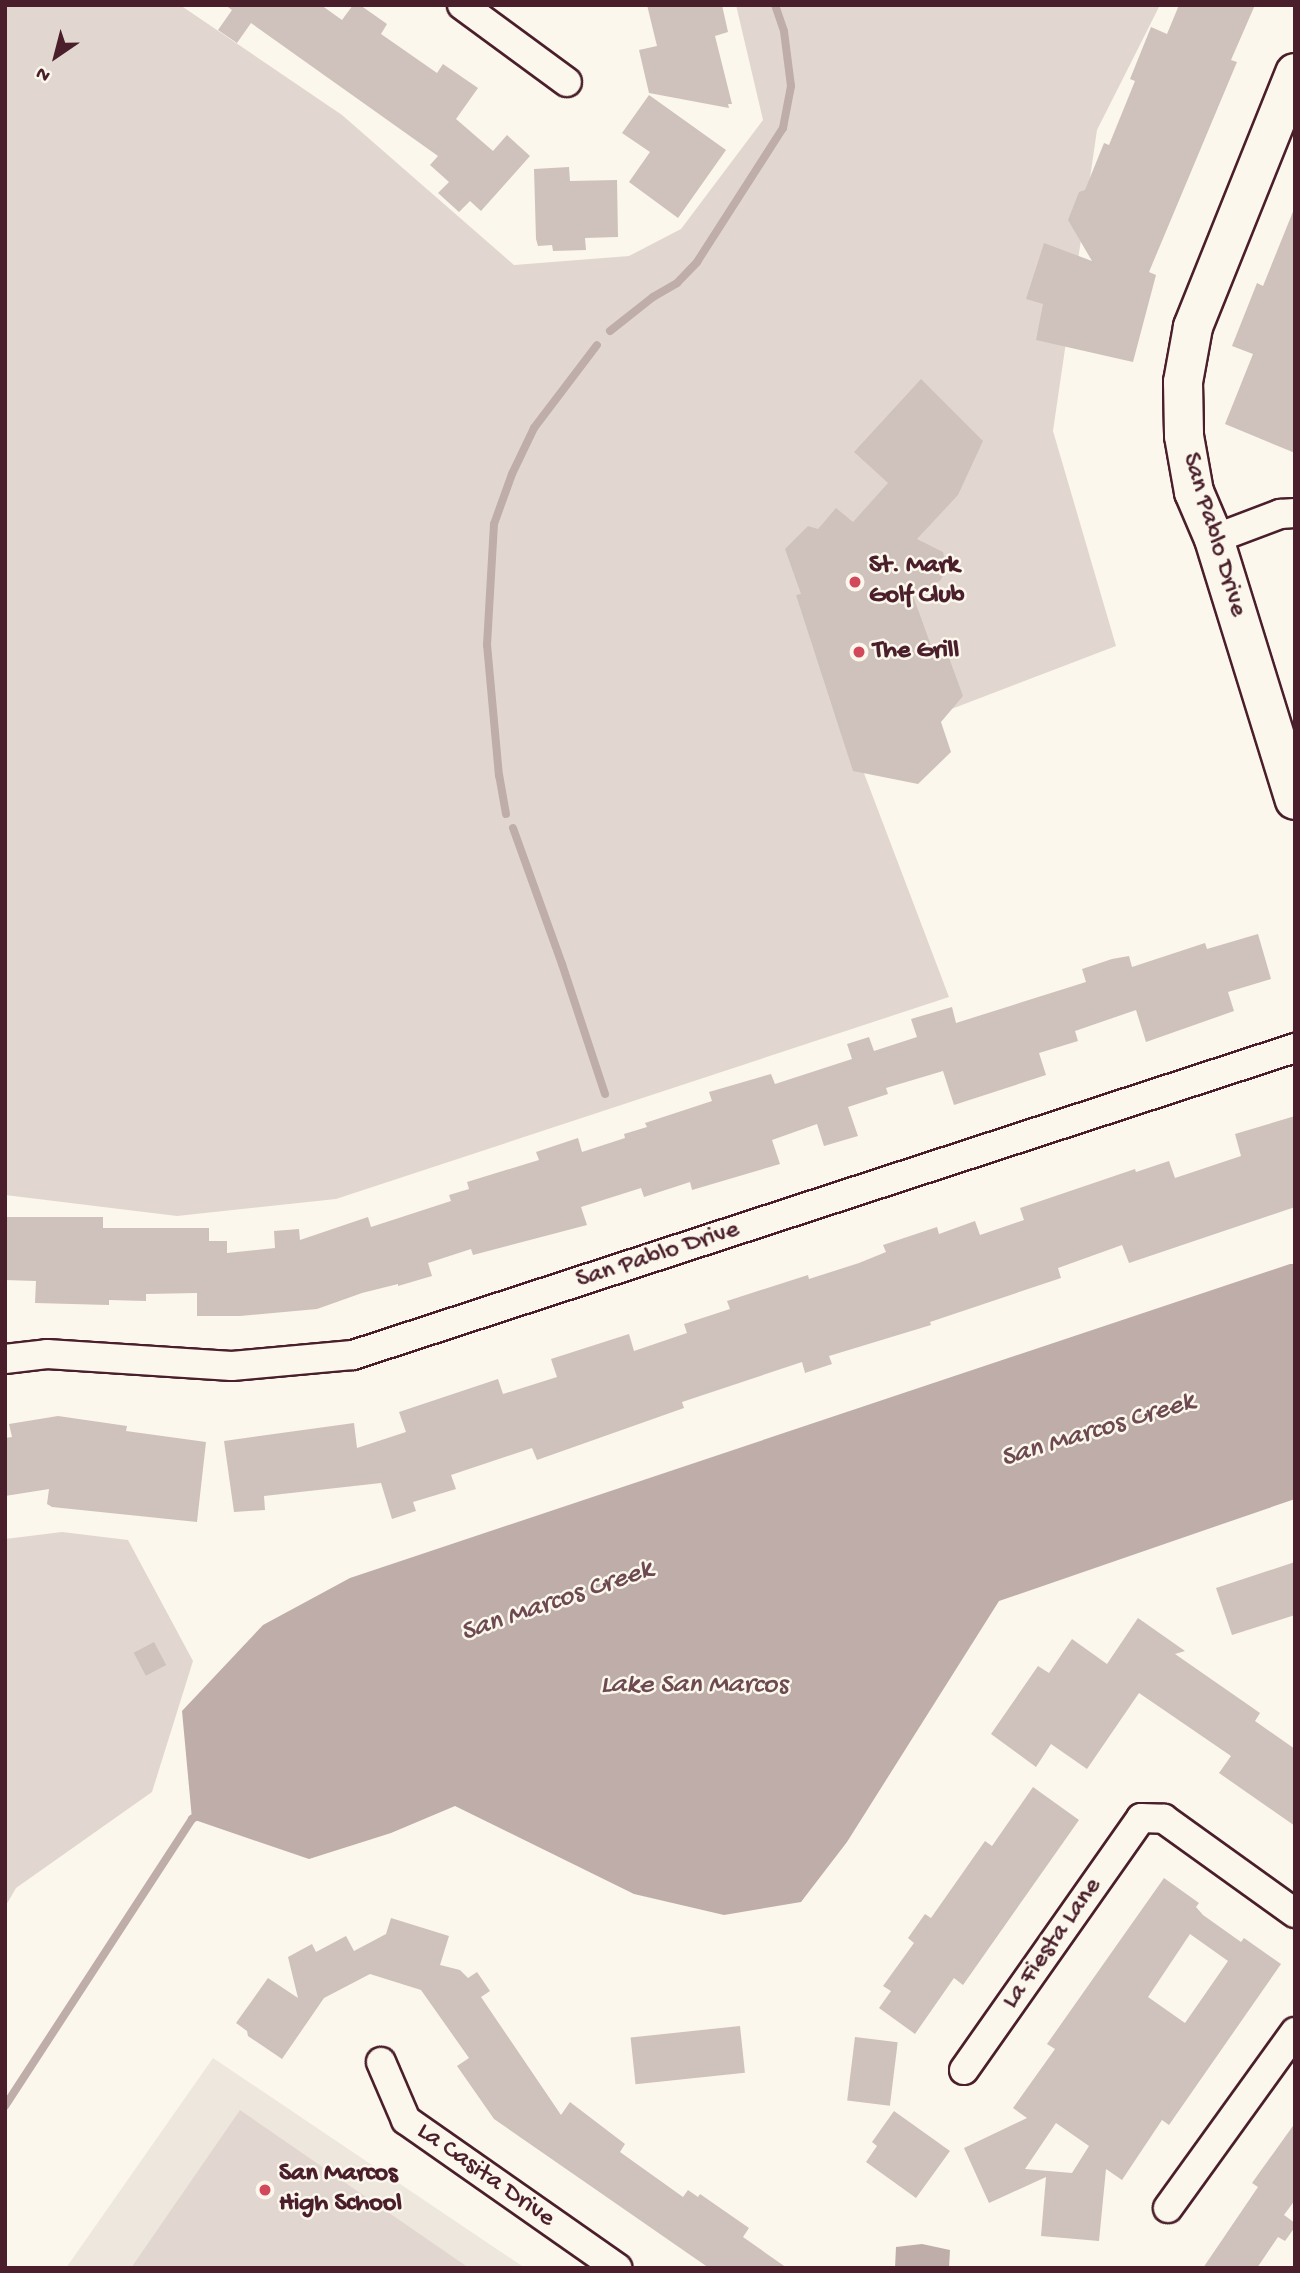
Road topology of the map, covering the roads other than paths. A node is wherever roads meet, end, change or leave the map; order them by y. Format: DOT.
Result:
graph roads {
  1 [pos="462,5"];
  2 [pos="1295,73"];
  3 [pos="566,82"];
  4 [pos="1295,513"];
  5 [pos="1214,539"];
  6 [pos="1295,800"];
  7 [pos="1295,1048"];
  8 [pos="5,1359"];
  9 [pos="1295,1913"];
  10 [pos="1295,2032"];
  11 [pos="381,2062"];
  12 [pos="964,2070"];
  13 [pos="1168,2208"];
  14 [pos="617,2268"];
  1 -- 3 [label="street"];
  2 -- 5 [label="street, San Pablo Drive"];
  4 -- 5 [label="street"];
  5 -- 6 [label="street, San Pablo Drive"];
  7 -- 8 [label="street, San Pablo Drive"];
  9 -- 12 [label="street, La Fiesta Lane"];
  10 -- 13 [label="street"];
  11 -- 14 [label="street, La Casita Drive"];
}
